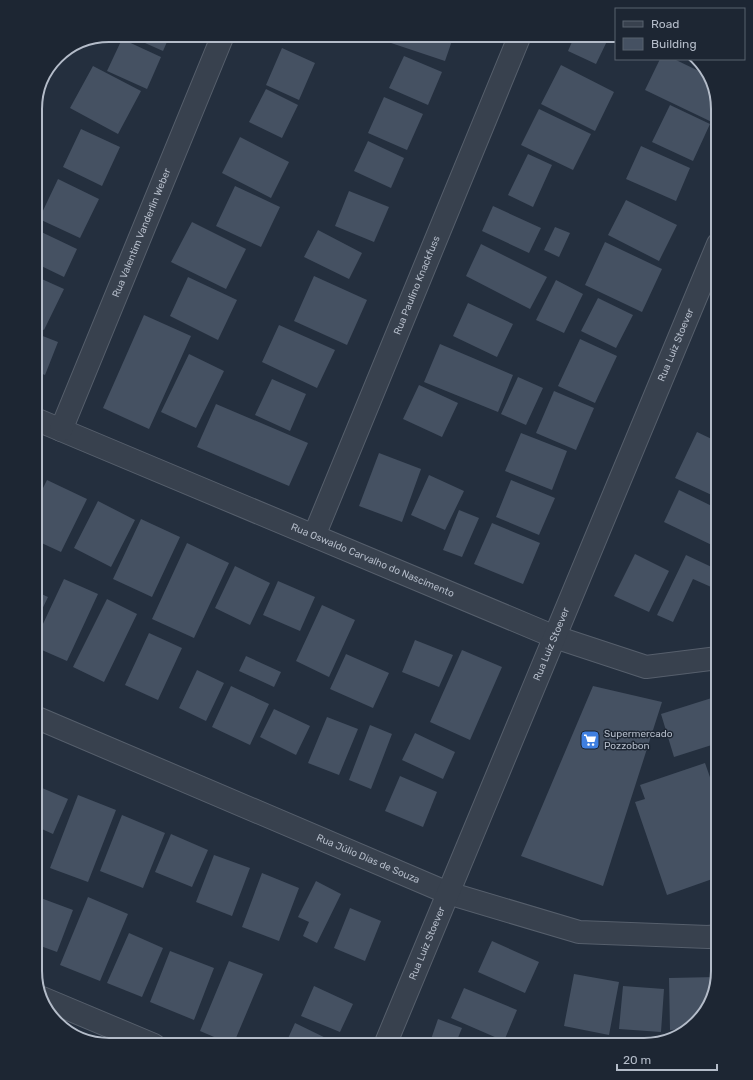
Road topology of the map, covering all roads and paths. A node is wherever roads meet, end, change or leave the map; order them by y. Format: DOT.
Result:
graph roads {
  1 [pos="220,42"];
  2 [pos="517,42"];
  3 [pos="711,261"];
  4 [pos="42,422"];
  5 [pos="61,430"];
  6 [pos="314,536"];
  7 [pos="555,637"];
  8 [pos="711,659"];
  9 [pos="42,720"];
  10 [pos="448,893"];
  11 [pos="711,937"];
  12 [pos="49,1001"];
  13 [pos="137,1038"];
  14 [pos="388,1038"];
  1 -- 5 [label="street, Rua Valentim Vanderlin Weber"];
  2 -- 6 [label="street, Rua Paulino Knackfuss"];
  3 -- 7 [label="street, Rua Luiz Stoever"];
  4 -- 5 [label="street, Rua Oswaldo Carvalho do Nascimento"];
  5 -- 6 [label="street, Rua Oswaldo Carvalho do Nascimento"];
  6 -- 7 [label="street, Rua Oswaldo Carvalho do Nascimento"];
  7 -- 8 [label="street, Rua Oswaldo Carvalho do Nascimento"];
  7 -- 10 [label="street, Rua Luiz Stoever"];
  9 -- 10 [label="street, Rua Júlio Dias de Souza"];
  10 -- 11 [label="street, Rua Júlio Dias de Souza"];
  10 -- 14 [label="street, Rua Luiz Stoever"];
  12 -- 13 [label="street"];
}
